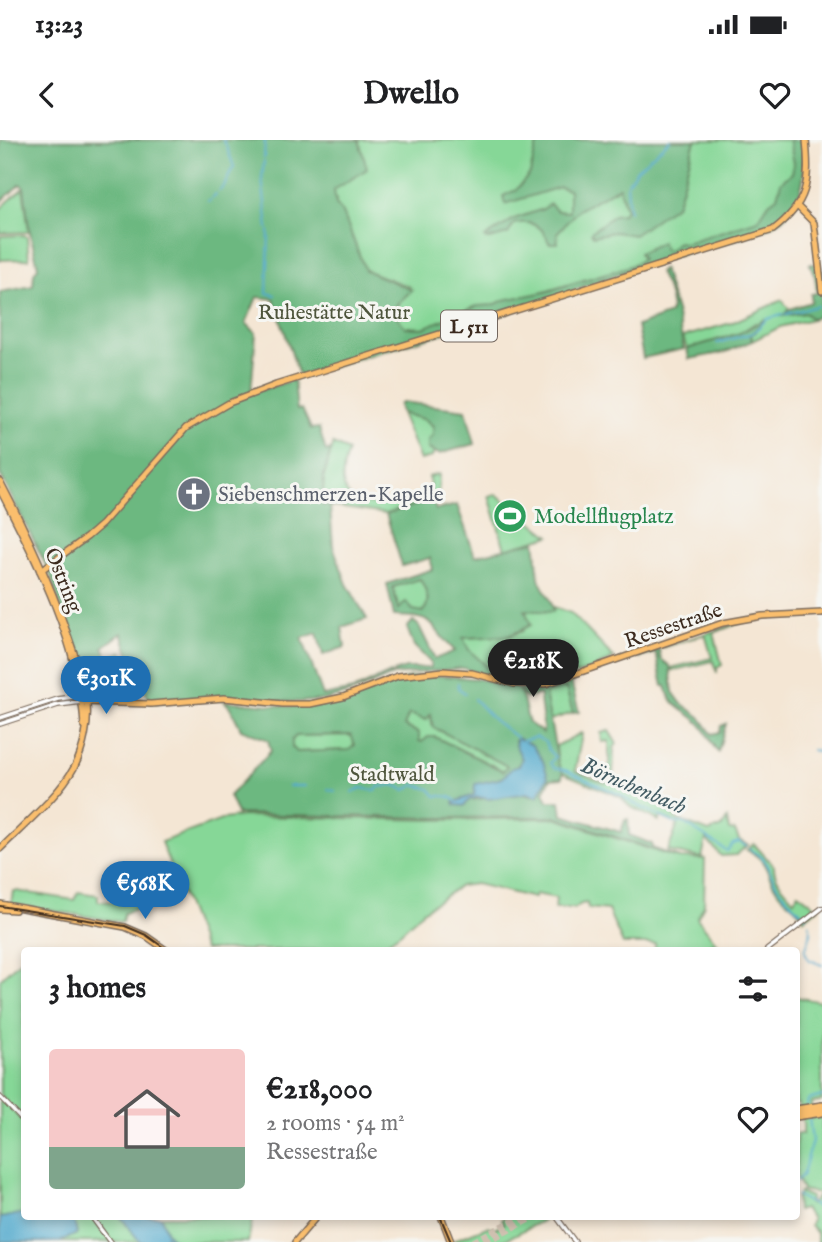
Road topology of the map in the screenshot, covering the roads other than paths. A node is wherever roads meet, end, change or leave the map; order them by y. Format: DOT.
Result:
graph roads {
  1 [pos="806,140"];
  2 [pos="798,207"];
  3 [pos="822,291"];
  4 [pos="0,481"];
  5 [pos="0,490"];
  6 [pos="37,554"];
  7 [pos="57,560"];
  8 [pos="42,570"];
  9 [pos="822,613"];
  10 [pos="84,699"];
  11 [pos="98,703"];
  12 [pos="125,703"];
  13 [pos="88,715"];
  14 [pos="0,718"];
  15 [pos="0,724"];
  16 [pos="84,733"];
  17 [pos="0,849"];
  18 [pos="0,907"];
  19 [pos="822,908"];
  20 [pos="162,947"];
  21 [pos="771,947"];
  22 [pos="0,1097"];
  23 [pos="822,1104"];
  24 [pos="811,1109"];
  25 [pos="800,1112"];
  26 [pos="822,1112"];
  27 [pos="21,1119"];
  28 [pos="94,1220"];
  29 [pos="314,1220"];
  30 [pos="443,1220"];
  31 [pos="559,1220"];
  32 [pos="110,1242"];
  33 [pos="295,1242"];
  34 [pos="451,1242"];
  35 [pos="575,1242"];
  1 -- 2 [label="main road"];
  2 -- 3 [label="main road"];
  2 -- 7 [label="main road, L 511"];
  4 -- 6 [label="main road, Ostring"];
  5 -- 8 [label="main road, Ostring"];
  6 -- 7 [label="main road"];
  6 -- 8 [label="main road, Ostring"];
  7 -- 8 [label="main road, L 511"];
  8 -- 10 [label="main road, Ostring"];
  9 -- 12 [label="main road, Ressestraße"];
  10 -- 11 [label="main road, Ressestraße"];
  10 -- 12 [label="main road, Ressestraße"];
  10 -- 13 [label="main road"];
  10 -- 14 [label="street"];
  10 -- 15 [label="street"];
  10 -- 16 [label="main road"];
  11 -- 12 [label="main road, Ressestraße"];
  11 -- 13 [label="main road"];
  13 -- 16 [label="main road"];
  16 -- 17 [label="main road"];
  18 -- 20 [label="main road"];
  19 -- 21 [label="street"];
  22 -- 27 [label="street"];
  23 -- 24 [label="highway"];
  24 -- 25 [label="highway"];
  24 -- 26 [label="highway"];
  28 -- 32 [label="street"];
  29 -- 33 [label="main road"];
  30 -- 34 [label="main road"];
  31 -- 35 [label="street"];
}
